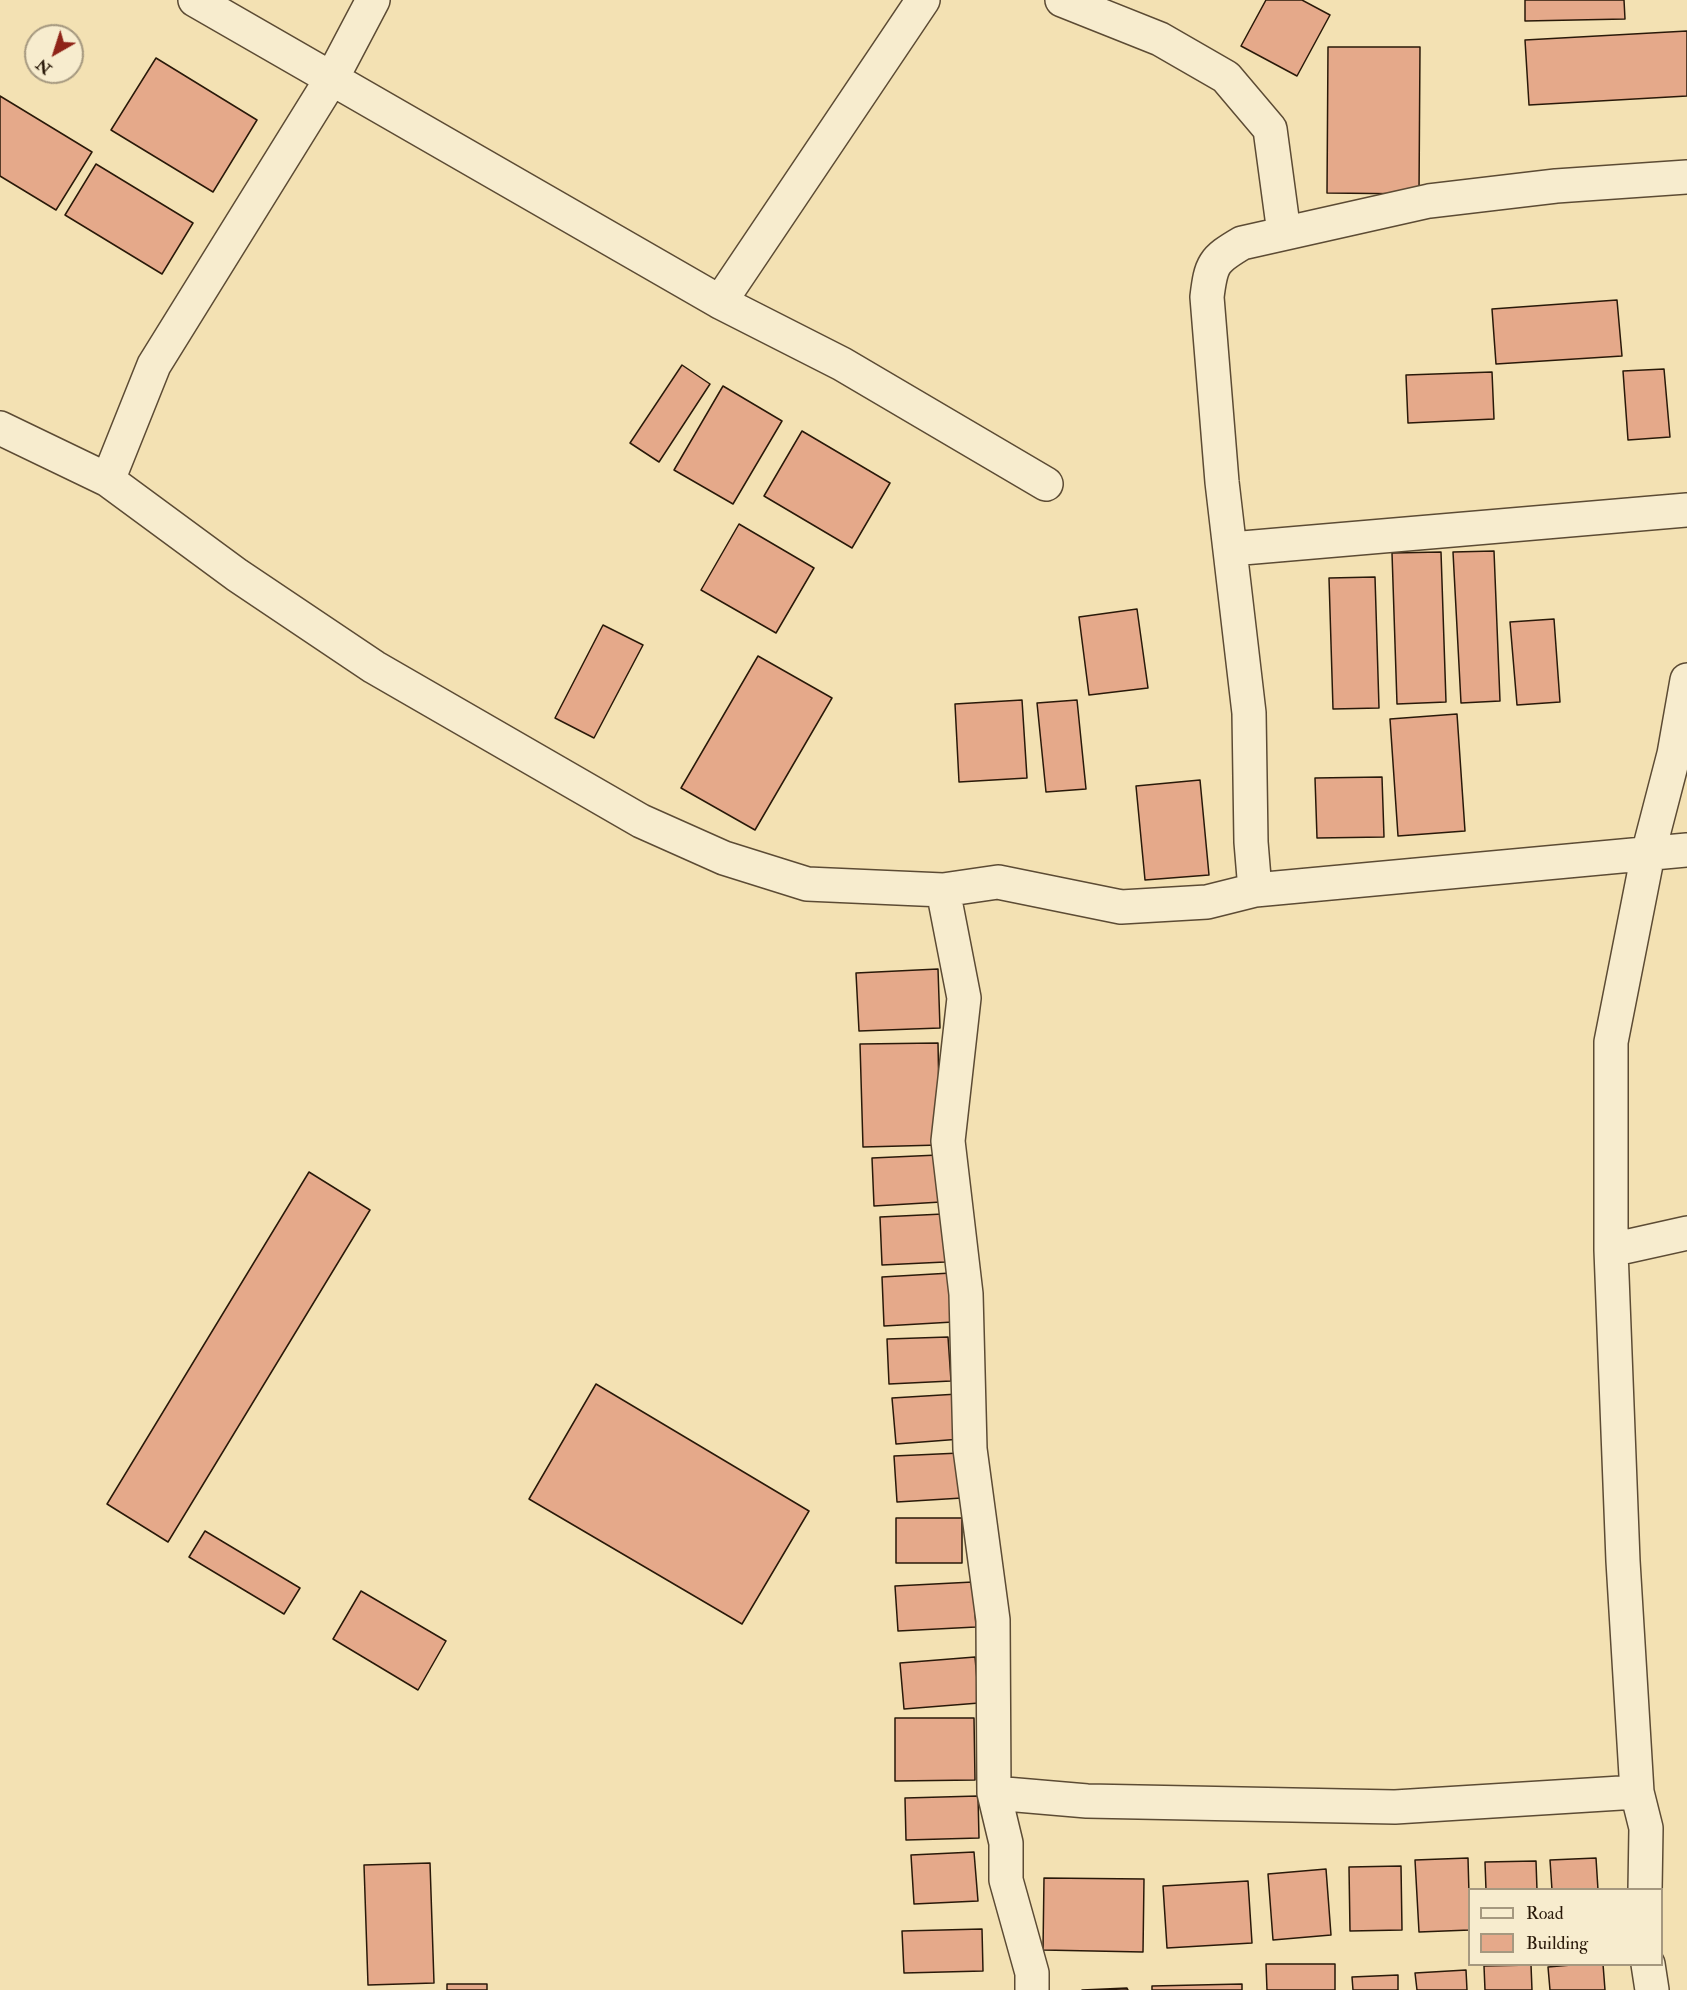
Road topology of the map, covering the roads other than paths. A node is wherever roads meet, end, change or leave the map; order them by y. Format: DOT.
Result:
graph roads {
  1 [pos="195,0"];
  2 [pos="373,0"];
  3 [pos="923,0"];
  4 [pos="1062,0"];
  5 [pos="332,78"];
  6 [pos="1687,177"];
  7 [pos="1284,233"];
  8 [pos="720,302"];
  9 [pos="0,428"];
  10 [pos="108,480"];
  11 [pos="1046,484"];
  12 [pos="1687,510"];
  13 [pos="1232,549"];
  14 [pos="1687,680"];
  15 [pos="1687,850"];
  16 [pos="1648,854"];
  17 [pos="943,890"];
  18 [pos="1255,890"];
  19 [pos="1687,1233"];
  20 [pos="1611,1250"];
  21 [pos="1636,1792"];
  22 [pos="994,1793"];
  23 [pos="1645,1888"];
  24 [pos="1648,1966"];
  25 [pos="1032,1990"];
  26 [pos="1652,1990"];
  1 -- 5 [label="street"];
  2 -- 5 [label="street"];
  3 -- 8 [label="street"];
  4 -- 7 [label="street"];
  5 -- 8 [label="street"];
  5 -- 10 [label="street"];
  6 -- 7 [label="street"];
  7 -- 13 [label="street"];
  8 -- 11 [label="street"];
  9 -- 10 [label="street"];
  10 -- 17 [label="street"];
  12 -- 13 [label="street"];
  13 -- 18 [label="street"];
  14 -- 16 [label="street"];
  15 -- 16 [label="street"];
  16 -- 18 [label="street"];
  16 -- 20 [label="street"];
  17 -- 18 [label="street"];
  17 -- 22 [label="street"];
  19 -- 20 [label="street"];
  20 -- 21 [label="street"];
  21 -- 22 [label="street"];
  21 -- 23 [label="street"];
  22 -- 25 [label="street"];
  24 -- 26 [label="street"];
}
